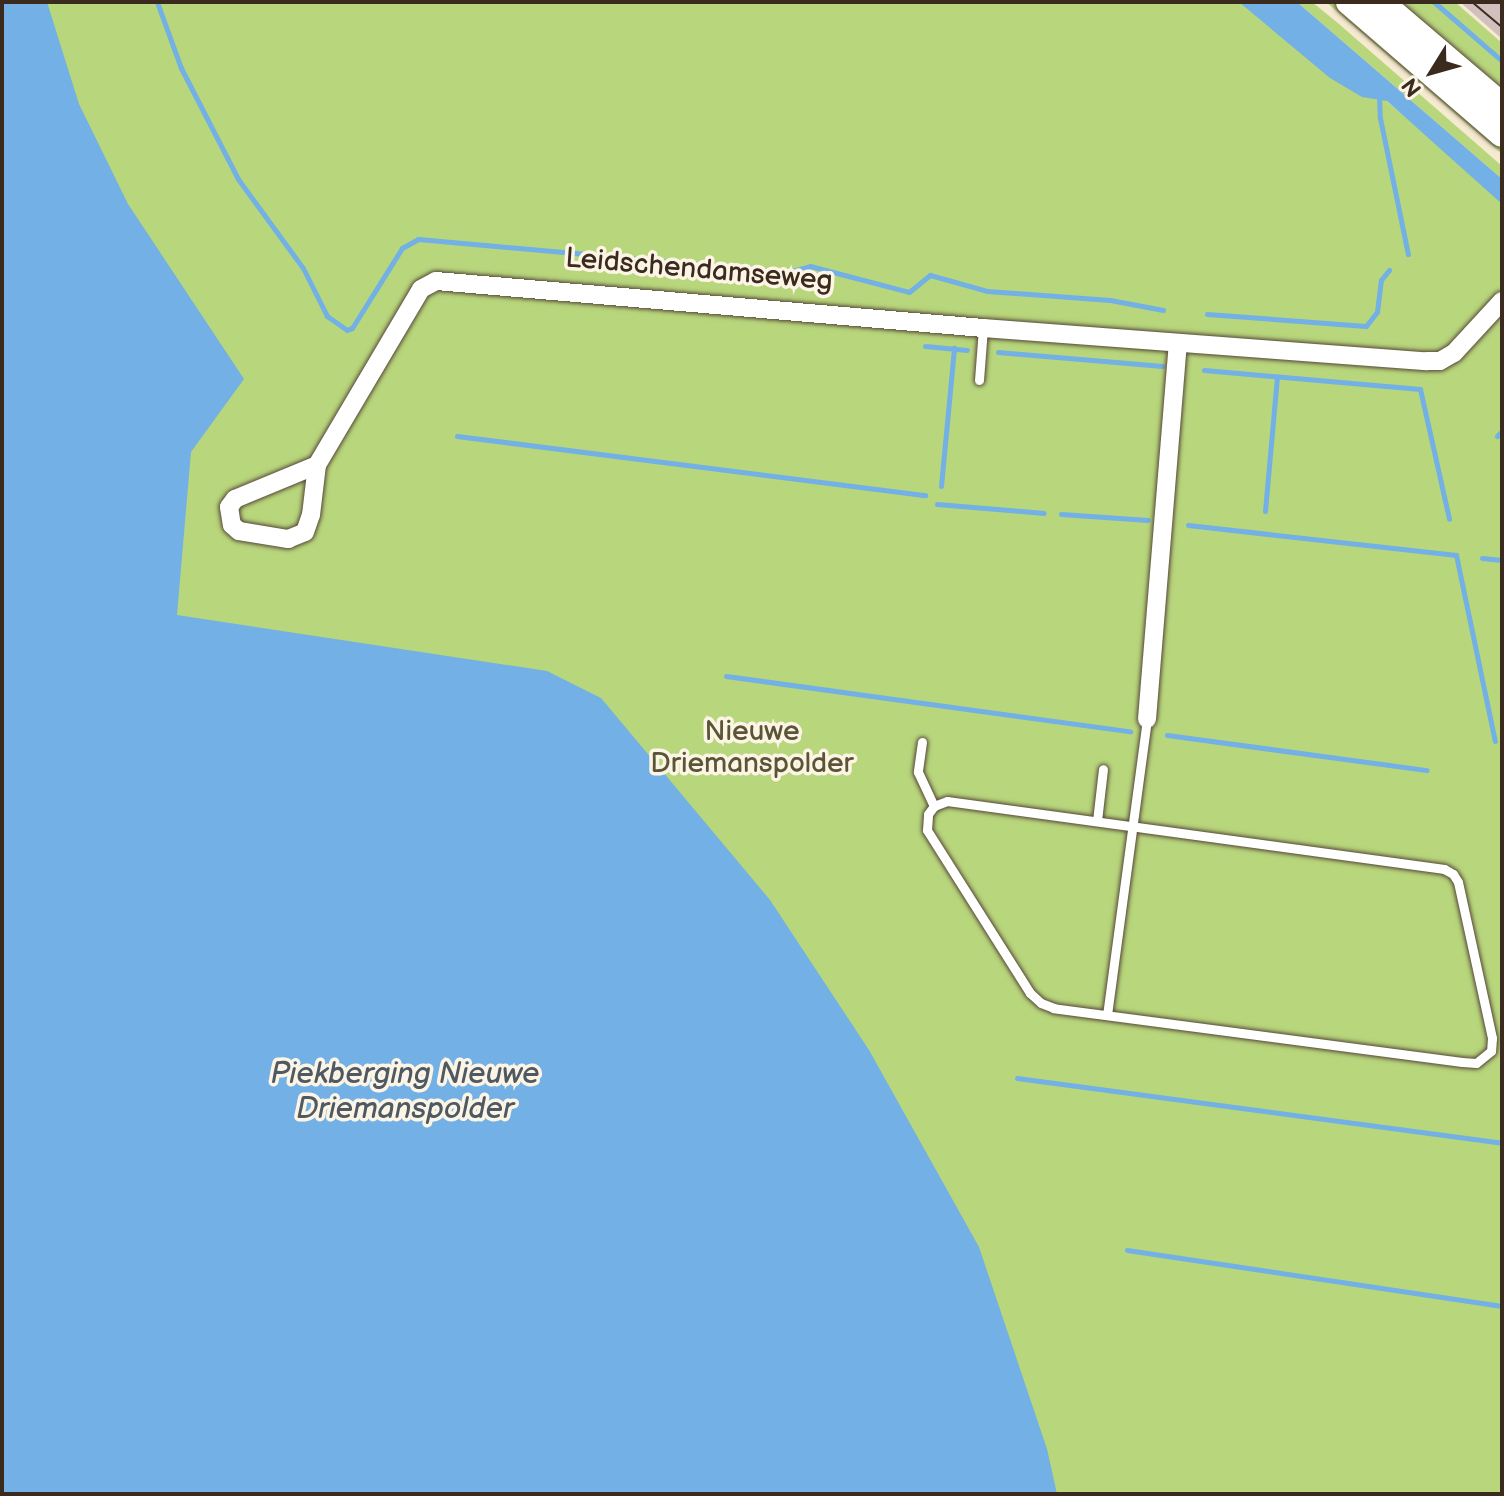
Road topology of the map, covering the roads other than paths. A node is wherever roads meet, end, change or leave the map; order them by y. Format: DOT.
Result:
graph roads {
  1 [pos="1349,2"];
  2 [pos="1380,2"];
  3 [pos="1502,106"];
  4 [pos="1502,134"];
  5 [pos="1502,301"];
  6 [pos="983,328"];
  7 [pos="1178,343"];
  8 [pos="979,380"];
  9 [pos="317,465"];
  10 [pos="1147,719"];
  11 [pos="922,742"];
  12 [pos="1103,769"];
  13 [pos="934,806"];
  14 [pos="1097,821"];
  15 [pos="1133,826"];
  16 [pos="1107,1015"];
  1 -- 4 [label="main road"];
  2 -- 3 [label="main road"];
  5 -- 7 [label="street, Leidschendamseweg"];
  6 -- 7 [label="street, Leidschendamseweg"];
  6 -- 8 [label="lane"];
  6 -- 9 [label="street, Leidschendamseweg"];
  7 -- 10 [label="street"];
  9 -- 9 [label="street, Leidschendamseweg"];
  10 -- 15 [label="lane"];
  11 -- 13 [label="lane"];
  12 -- 14 [label="lane"];
  13 -- 14 [label="lane"];
  13 -- 16 [label="lane"];
  14 -- 15 [label="lane"];
  15 -- 16 [label="lane"];
  15 -- 16 [label="lane"];
}
